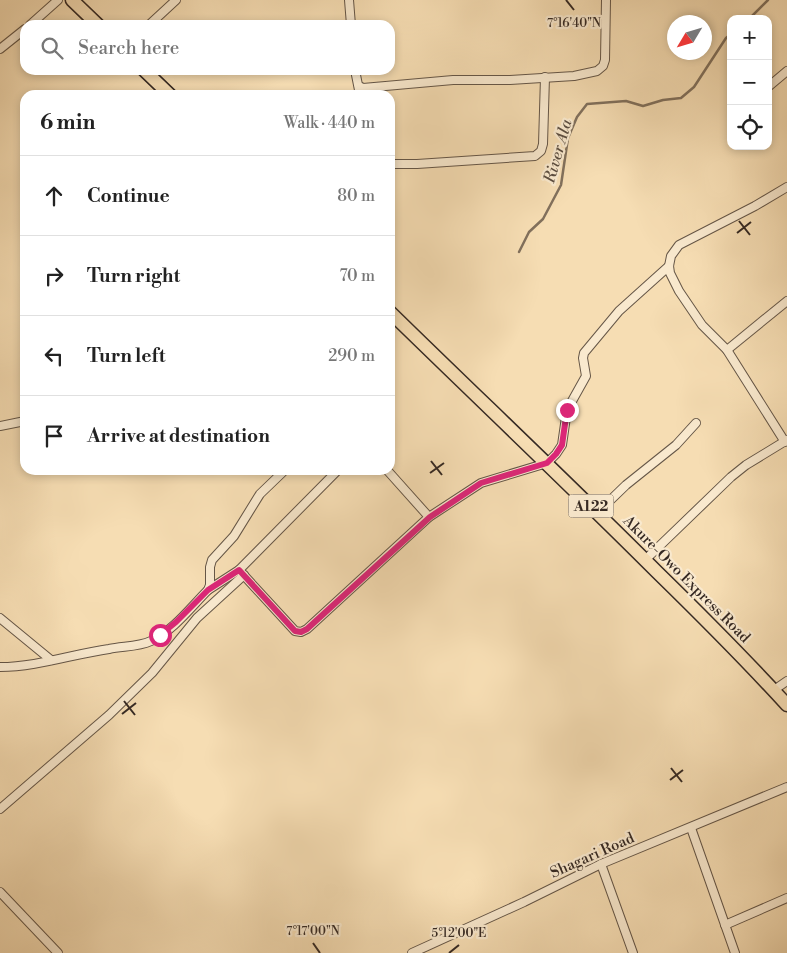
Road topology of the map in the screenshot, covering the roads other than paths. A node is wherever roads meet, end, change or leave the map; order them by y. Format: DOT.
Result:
graph roads {
  1 [pos="58,0"];
  2 [pos="72,0"];
  3 [pos="176,0"];
  4 [pos="349,0"];
  5 [pos="606,0"];
  6 [pos="36,20"];
  7 [pos="93,20"];
  8 [pos="154,20"];
  9 [pos="351,20"];
  10 [pos="20,33"];
  11 [pos="0,49"];
  12 [pos="787,71"];
  13 [pos="149,75"];
  14 [pos="355,75"];
  15 [pos="546,77"];
  16 [pos="772,84"];
  17 [pos="359,86"];
  18 [pos="165,90"];
  19 [pos="359,90"];
  20 [pos="395,164"];
  21 [pos="787,187"];
  22 [pos="669,266"];
  23 [pos="787,302"];
  24 [pos="395,319"];
  25 [pos="727,350"];
  26 [pos="20,422"];
  27 [pos="696,423"];
  28 [pos="0,426"];
  29 [pos="786,441"];
  30 [pos="547,463"];
  31 [pos="280,475"];
  32 [pos="333,475"];
  33 [pos="392,475"];
  34 [pos="597,513"];
  35 [pos="430,517"];
  36 [pos="645,560"];
  37 [pos="242,572"];
  38 [pos="208,590"];
  39 [pos="0,618"];
  40 [pos="51,660"];
  41 [pos="0,667"];
  42 [pos="787,681"];
  43 [pos="774,690"];
  44 [pos="787,705"];
  45 [pos="787,787"];
  46 [pos="0,809"];
  47 [pos="691,828"];
  48 [pos="601,864"];
  49 [pos="0,892"];
  50 [pos="787,898"];
  51 [pos="725,925"];
  52 [pos="58,953"];
  53 [pos="412,953"];
  54 [pos="632,953"];
  55 [pos="735,953"];
  1 -- 6 [label="street"];
  2 -- 7 [label="highway"];
  3 -- 8 [label="street"];
  4 -- 9 [label="street"];
  5 -- 15 [label="street"];
  10 -- 11 [label="street"];
  12 -- 16 [label="street"];
  13 -- 18 [label="highway"];
  14 -- 17 [label="street"];
  15 -- 17 [label="street"];
  15 -- 20 [label="street"];
  17 -- 19 [label="street"];
  21 -- 22 [label="street"];
  22 -- 25 [label="street"];
  22 -- 30 [label="street"];
  23 -- 25 [label="street"];
  24 -- 30 [label="highway, Akure-Owo Express Road / A122"];
  25 -- 29 [label="street"];
  26 -- 28 [label="street"];
  27 -- 34 [label="street"];
  29 -- 36 [label="street"];
  30 -- 34 [label="highway, Akure-Owo Express Road / A122"];
  30 -- 35 [label="street"];
  31 -- 38 [label="street"];
  32 -- 37 [label="street"];
  33 -- 35 [label="street"];
  34 -- 36 [label="highway, Akure-Owo Express Road / A122"];
  35 -- 37 [label="street"];
  36 -- 43 [label="highway, Akure-Owo Express Road / A122"];
  37 -- 38 [label="street"];
  37 -- 46 [label="street"];
  38 -- 40 [label="street"];
  39 -- 40 [label="street"];
  40 -- 41 [label="street"];
  42 -- 43 [label="street"];
  43 -- 44 [label="highway, Akure-Owo Express Road / A122"];
  45 -- 47 [label="street, Shagari Road"];
  47 -- 48 [label="street, Shagari Road"];
  47 -- 51 [label="street"];
  48 -- 53 [label="street, Shagari Road"];
  48 -- 54 [label="street"];
  49 -- 52 [label="street"];
  50 -- 51 [label="street"];
  51 -- 55 [label="street"];
}
